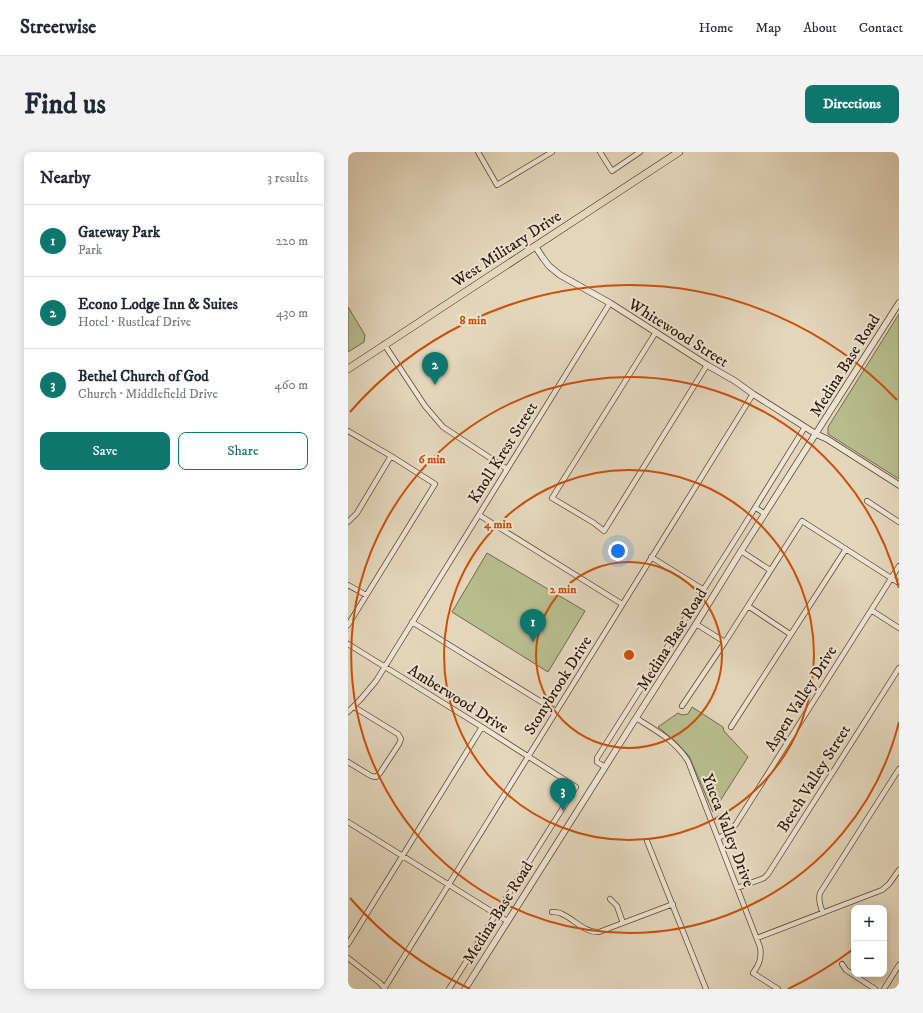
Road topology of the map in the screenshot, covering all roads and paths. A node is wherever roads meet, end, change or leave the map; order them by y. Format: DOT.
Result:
graph roads {
  1 [pos="552,152"];
  2 [pos="600,152"];
  3 [pos="640,152"];
  4 [pos="679,152"];
  5 [pos="478,153"];
  6 [pos="535,246"];
  7 [pos="610,303"];
  8 [pos="899,303"];
  9 [pos="656,332"];
  10 [pos="384,344"];
  11 [pos="707,365"];
  12 [pos="348,369"];
  13 [pos="753,394"];
  14 [pos="805,428"];
  15 [pos="348,431"];
  16 [pos="816,434"];
  17 [pos="391,456"];
  18 [pos="507,469"];
  19 [pos="899,485"];
  20 [pos="867,501"];
  21 [pos="756,508"];
  22 [pos="765,514"];
  23 [pos="479,515"];
  24 [pos="348,522"];
  25 [pos="899,522"];
  26 [pos="846,549"];
  27 [pos="741,551"];
  28 [pos="651,557"];
  29 [pos="899,566"];
  30 [pos="770,570"];
  31 [pos="892,578"];
  32 [pos="899,583"];
  33 [pos="348,585"];
  34 [pos="704,590"];
  35 [pos="366,595"];
  36 [pos="622,604"];
  37 [pos="748,606"];
  38 [pos="871,610"];
  39 [pos="412,622"];
  40 [pos="696,624"];
  41 [pos="348,625"];
  42 [pos="899,628"];
  43 [pos="790,634"];
  44 [pos="725,642"];
  45 [pos="348,644"];
  46 [pos="385,666"];
  47 [pos="899,668"];
  48 [pos="682,706"];
  49 [pos="354,707"];
  50 [pos="556,711"];
  51 [pos="348,712"];
  52 [pos="636,718"];
  53 [pos="482,727"];
  54 [pos="731,727"];
  55 [pos="528,756"];
  56 [pos="348,762"];
  57 [pos="605,767"];
  58 [pos="899,769"];
  59 [pos="348,822"];
  60 [pos="718,838"];
  61 [pos="647,841"];
  62 [pos="403,856"];
  63 [pos="899,870"];
  64 [pos="448,884"];
  65 [pos="737,888"];
  66 [pos="610,898"];
  67 [pos="672,904"];
  68 [pos="552,912"];
  69 [pos="823,913"];
  70 [pos="496,914"];
  71 [pos="507,921"];
  72 [pos="623,923"];
  73 [pos="757,938"];
  74 [pos="348,944"];
  75 [pos="348,958"];
  76 [pos="842,964"];
  77 [pos="899,965"];
  78 [pos="384,989"];
  79 [pos="448,989"];
  80 [pos="465,989"];
  81 [pos="706,989"];
  82 [pos="778,989"];
  83 [pos="874,989"];
  84 [pos="884,989"];
  1 -- 5 [label="street"];
  2 -- 3 [label="street"];
  4 -- 6 [label="main road, West Military Drive"];
  6 -- 7 [label="street, Whitewood Street"];
  6 -- 10 [label="main road, West Military Drive"];
  7 -- 9 [label="street, Whitewood Street"];
  7 -- 18 [label="street, Knoll Krest Street"];
  8 -- 16 [label="street, Medina Base Road"];
  9 -- 11 [label="street, Whitewood Street"];
  9 -- 11 [label="street"];
  10 -- 12 [label="main road, West Military Drive"];
  10 -- 18 [label="street"];
  11 -- 13 [label="street, Whitewood Street"];
  13 -- 14 [label="street, Whitewood Street"];
  13 -- 28 [label="street, Stonybrook Drive"];
  14 -- 16 [label="street, Whitewood Street"];
  14 -- 21 [label="street"];
  15 -- 17 [label="street"];
  16 -- 19 [label="street, Whitewood Street"];
  16 -- 22 [label="street, Medina Base Road"];
  17 -- 24 [label="street"];
  17 -- 35 [label="street"];
  18 -- 23 [label="street, Knoll Krest Street"];
  20 -- 25 [label="street"];
  21 -- 22 [label="street"];
  21 -- 34 [label="street"];
  22 -- 27 [label="street, Medina Base Road"];
  23 -- 36 [label="street"];
  23 -- 39 [label="street, Knoll Krest Street"];
  26 -- 30 [label="street"];
  26 -- 31 [label="street"];
  26 -- 43 [label="street"];
  27 -- 30 [label="street"];
  27 -- 40 [label="street, Medina Base Road"];
  28 -- 34 [label="street"];
  28 -- 36 [label="street, Stonybrook Drive"];
  29 -- 31 [label="street, Aspen Valley Drive"];
  30 -- 37 [label="street"];
  31 -- 32 [label="street"];
  31 -- 38 [label="street, Aspen Valley Drive"];
  33 -- 35 [label="street"];
  34 -- 57 [label="street"];
  35 -- 41 [label="street"];
  36 -- 50 [label="street, Stonybrook Drive"];
  37 -- 43 [label="street"];
  37 -- 44 [label="street"];
  38 -- 42 [label="street"];
  38 -- 60 [label="street, Aspen Valley Drive"];
  39 -- 46 [label="street, Knoll Krest Street"];
  39 -- 50 [label="street"];
  40 -- 44 [label="street"];
  40 -- 52 [label="street, Medina Base Road"];
  43 -- 54 [label="street"];
  44 -- 48 [label="street"];
  45 -- 46 [label="street, Amberwood Drive"];
  46 -- 49 [label="street, Knoll Krest Street"];
  46 -- 53 [label="street, Amberwood Drive"];
  47 -- 65 [label="street, Beech Valley Street"];
  49 -- 51 [label="street, Knoll Krest Street"];
  49 -- 56 [label="street"];
  50 -- 55 [label="street, Stonybrook Drive"];
  52 -- 57 [label="street, Medina Base Road"];
  52 -- 60 [label="street, Yucca Valley Drive"];
  53 -- 55 [label="street, Amberwood Drive"];
  53 -- 62 [label="street"];
  55 -- 64 [label="street, Stonybrook Drive"];
  55 -- 70 [label="street, Amberwood Drive"];
  57 -- 71 [label="street, Medina Base Road"];
  58 -- 69 [label="street"];
  59 -- 62 [label="street"];
  60 -- 65 [label="street, Yucca Valley Drive"];
  61 -- 67 [label="street"];
  62 -- 64 [label="street"];
  62 -- 74 [label="street"];
  63 -- 69 [label="street"];
  64 -- 70 [label="street"];
  64 -- 78 [label="street, Stonybrook Drive"];
  65 -- 73 [label="street, Yucca Valley Drive"];
  66 -- 72 [label="street"];
  67 -- 72 [label="street"];
  67 -- 81 [label="street"];
  68 -- 72 [label="street"];
  69 -- 73 [label="street"];
  70 -- 71 [label="street"];
  70 -- 79 [label="street"];
  71 -- 80 [label="street, Medina Base Road"];
  73 -- 82 [label="street, Yucca Valley Drive"];
  75 -- 78 [label="street"];
  76 -- 83 [label="street"];
  77 -- 84 [label="street"];
}
